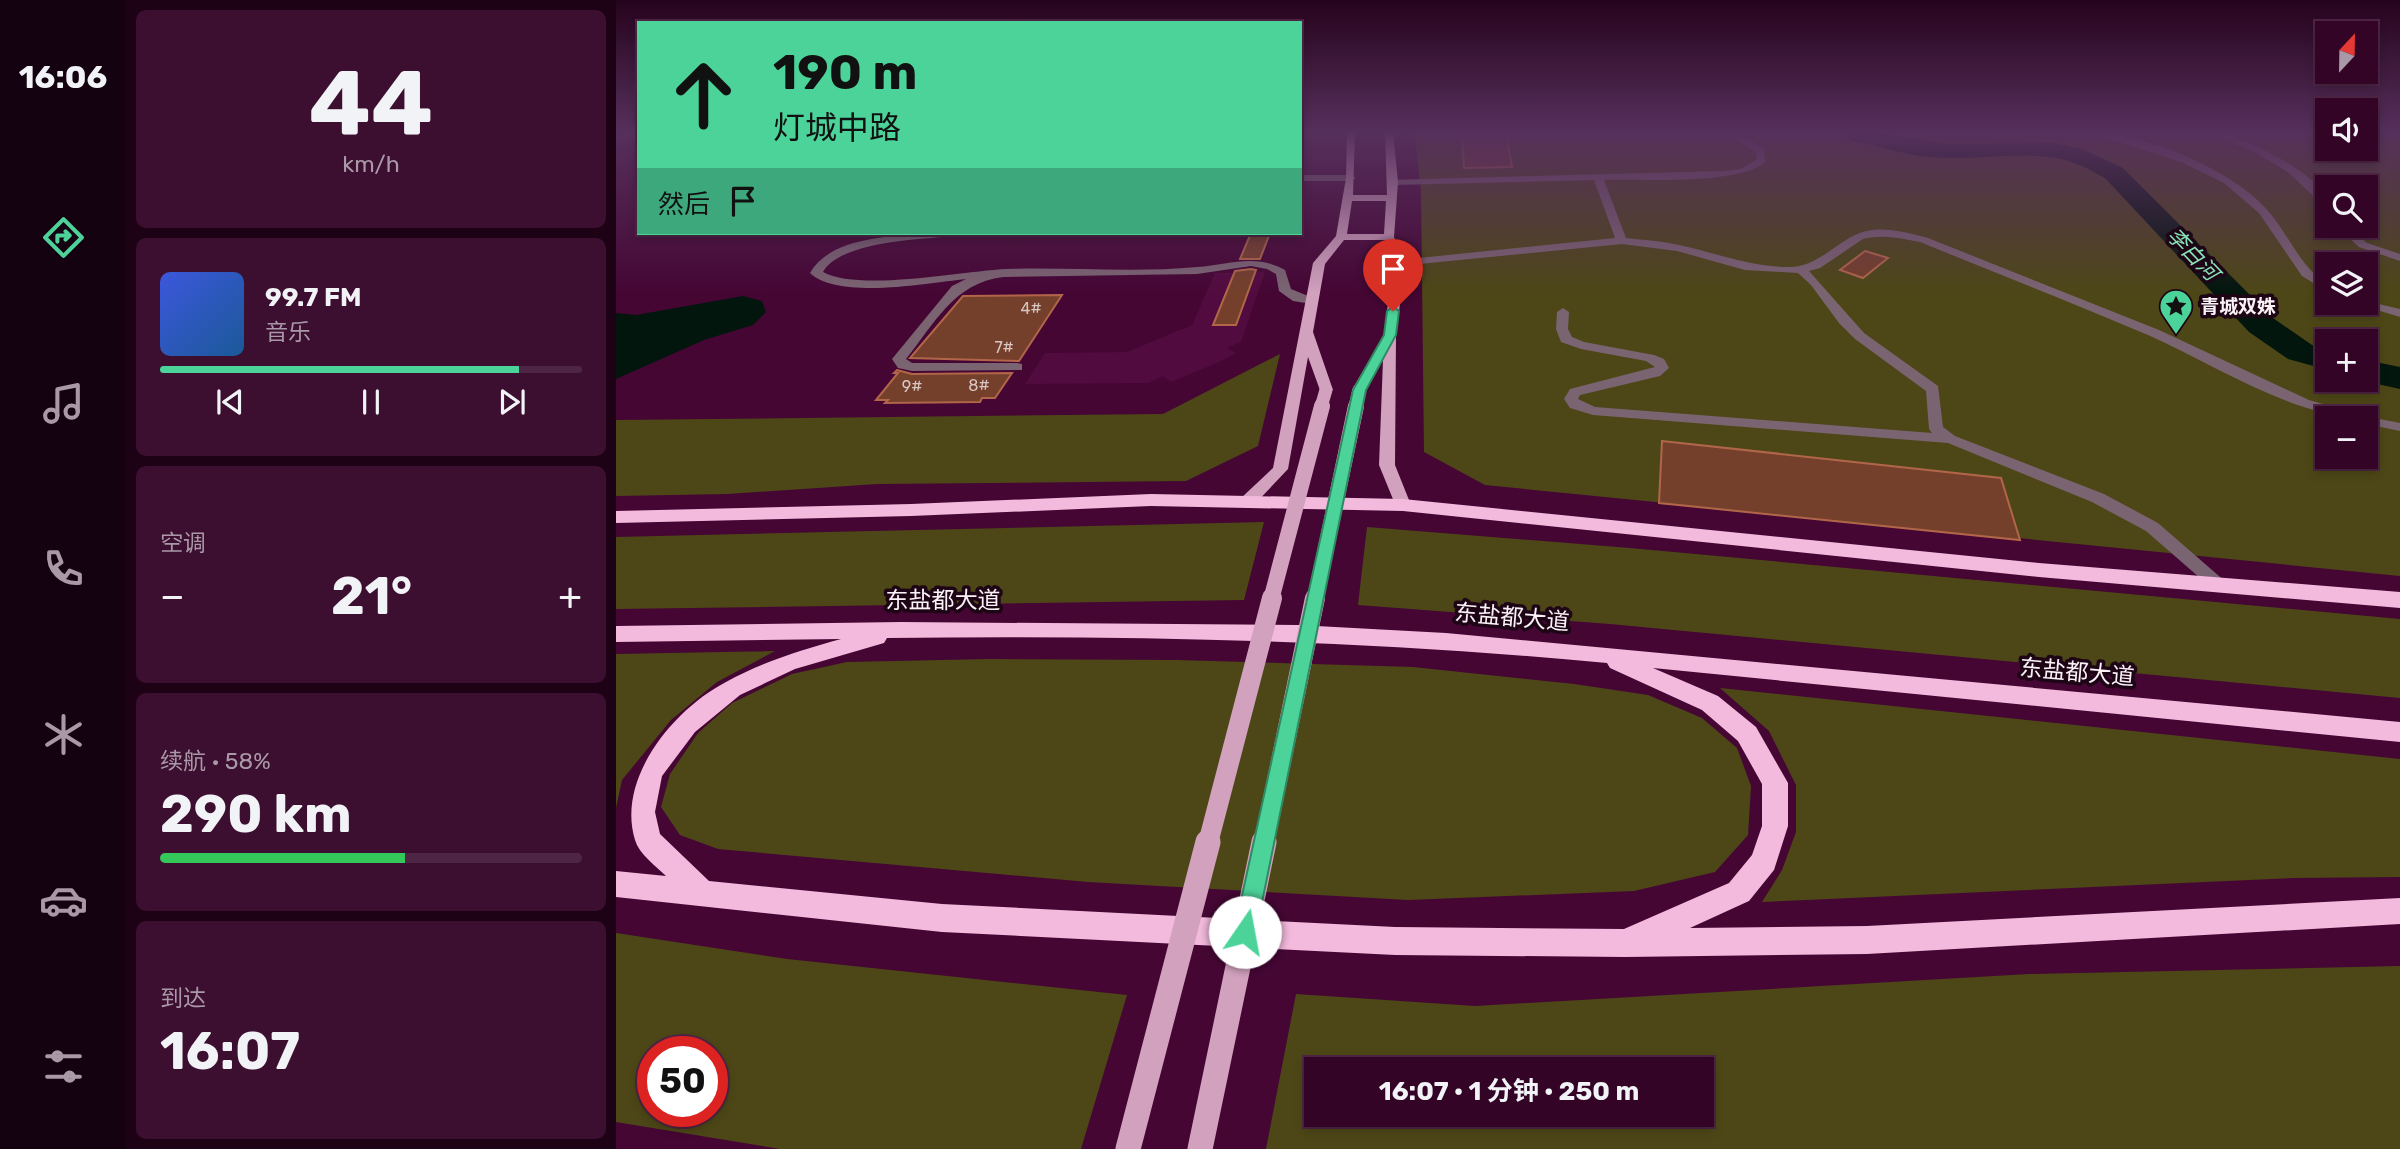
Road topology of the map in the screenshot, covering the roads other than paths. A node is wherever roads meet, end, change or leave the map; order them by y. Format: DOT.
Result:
graph roads {
  1 [pos="1350,186"];
  2 [pos="1393,186"];
  3 [pos="1601,186"];
  4 [pos="2232,186"];
  5 [pos="1348,198"];
  6 [pos="1392,198"];
  7 [pos="942,235"];
  8 [pos="1340,237"];
  9 [pos="1389,237"];
  10 [pos="2355,238"];
  11 [pos="1622,241"];
  12 [pos="2400,258"];
  13 [pos="1399,263"];
  14 [pos="1801,270"];
  15 [pos="995,273"];
  16 [pos="2315,281"];
  17 [pos="1312,300"];
  18 [pos="2378,308"];
  19 [pos="1563,312"];
  20 [pos="2400,313"];
  21 [pos="1307,332"];
  22 [pos="1390,335"];
  23 [pos="1017,367"];
  24 [pos="2315,406"];
  25 [pos="2378,423"];
  26 [pos="2400,427"];
  27 [pos="1950,439"];
  28 [pos="1246,503"];
  29 [pos="1404,505"];
  30 [pos="616,517"];
  31 [pos="2221,587"];
  32 [pos="2400,600"];
  33 [pos="901,630"];
  34 [pos="616,634"];
  35 [pos="1599,654"];
  36 [pos="2400,732"];
  37 [pos="616,884"];
  38 [pos="704,895"];
  39 [pos="2400,911"];
  40 [pos="1625,943"];
  41 [pos="1128,1149"];
  42 [pos="1200,1149"];
  1 -- 5 [label="main road"];
  2 -- 6 [label="main road"];
  3 -- 11 [label="street"];
  4 -- 16 [label="street"];
  5 -- 6 [label="main road"];
  5 -- 8 [label="main road"];
  6 -- 9 [label="main road"];
  7 -- 15 [label="street"];
  8 -- 9 [label="main road"];
  8 -- 17 [label="main road"];
  9 -- 13 [label="main road"];
  10 -- 12 [label="street"];
  11 -- 13 [label="street"];
  11 -- 14 [label="street"];
  13 -- 22 [label="main road"];
  14 -- 24 [label="street"];
  14 -- 27 [label="street"];
  15 -- 17 [label="street"];
  15 -- 23 [label="street"];
  17 -- 21 [label="main road"];
  18 -- 20 [label="street"];
  19 -- 27 [label="street"];
  21 -- 28 [label="main road"];
  21 -- 41 [label="main road, bridge"];
  22 -- 29 [label="main road"];
  22 -- 42 [label="main road, bridge"];
  25 -- 26 [label="street"];
  27 -- 31 [label="street"];
  28 -- 29 [label="highway"];
  28 -- 30 [label="highway"];
  29 -- 31 [label="highway"];
  31 -- 32 [label="highway"];
  33 -- 34 [label="highway, 东盐都大道"];
  33 -- 35 [label="highway, 东盐都大道"];
  33 -- 38 [label="highway"];
  35 -- 36 [label="highway, 东盐都大道"];
  35 -- 40 [label="highway"];
  37 -- 38 [label="highway"];
  38 -- 40 [label="highway"];
  39 -- 40 [label="highway"];
}
